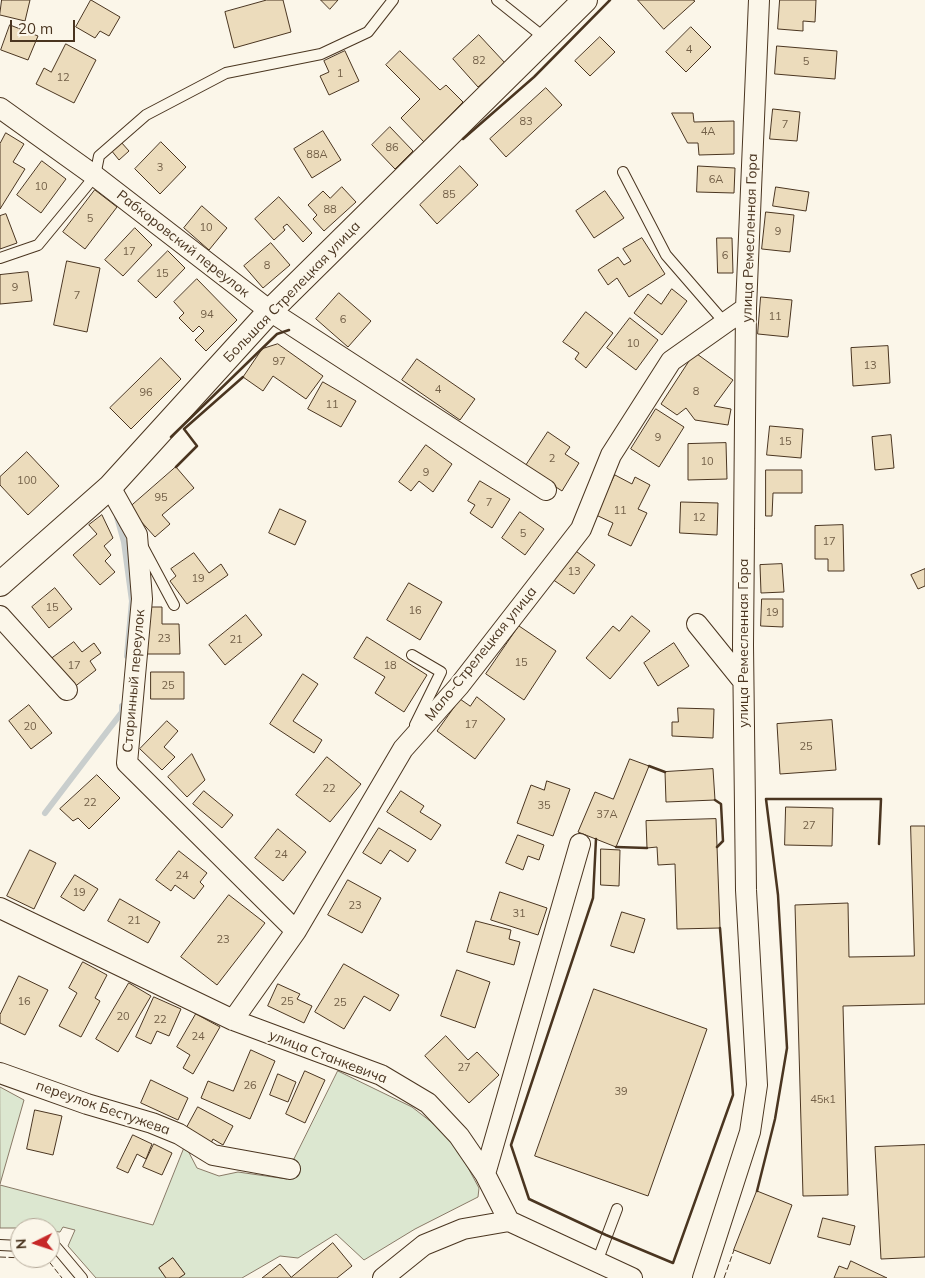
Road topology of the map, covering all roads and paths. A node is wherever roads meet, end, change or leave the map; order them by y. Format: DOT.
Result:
graph roads {
  1 [pos="393,0"];
  2 [pos="497,0"];
  3 [pos="585,0"];
  4 [pos="760,0"];
  5 [pos="546,39"];
  6 [pos="0,108"];
  7 [pos="623,172"];
  8 [pos="95,176"];
  9 [pos="0,258"];
  10 [pos="746,308"];
  11 [pos="270,310"];
  12 [pos="725,323"];
  13 [pos="110,487"];
  14 [pos="546,490"];
  15 [pos="137,535"];
  16 [pos="0,584"];
  17 [pos="174,605"];
  18 [pos="0,616"];
  19 [pos="697,624"];
  20 [pos="412,655"];
  21 [pos="743,681"];
  22 [pos="67,690"];
  23 [pos="403,749"];
  24 [pos="580,844"];
  25 [pos="0,908"];
  26 [pos="296,931"];
  27 [pos="233,1020"];
  28 [pos="0,1073"];
  29 [pos="290,1169"];
  30 [pos="486,1174"];
  31 [pos="617,1209"];
  32 [pos="509,1221"];
  33 [pos="60,1252"];
  34 [pos="597,1262"];
  35 [pos="82,1278"];
  36 [pos="383,1278"];
  37 [pos="632,1278"];
  38 [pos="703,1278"];
  1 -- 8 [label="lane"];
  2 -- 5 [label="lane"];
  3 -- 5 [label="street, Большая Стрелецкая улица"];
  4 -- 10 [label="street, улица Ремесленная Гора"];
  5 -- 11 [label="street, Большая Стрелецкая улица"];
  6 -- 8 [label="street, Рабкоровский переулок"];
  7 -- 12 [label="lane"];
  8 -- 9 [label="lane"];
  8 -- 11 [label="street, Рабкоровский переулок"];
  10 -- 12 [label="street, Мало-Стрелецкая улица"];
  10 -- 21 [label="street, улица Ремесленная Гора"];
  11 -- 13 [label="street, Большая Стрелецкая улица"];
  11 -- 14 [label="street, Рабкоровский переулок"];
  12 -- 23 [label="street, Мало-Стрелецкая улица"];
  13 -- 15 [label="street, Старинный переулок"];
  13 -- 16 [label="street, Большая Стрелецкая улица"];
  15 -- 17 [label="lane"];
  15 -- 26 [label="street, Старинный переулок"];
  18 -- 22 [label="street"];
  19 -- 21 [label="street"];
  20 -- 23 [label="lane"];
  21 -- 38 [label="street, улица Ремесленная Гора"];
  23 -- 26 [label="street, Мало-Стрелецкая улица"];
  24 -- 30 [label="street"];
  25 -- 27 [label="street, улица Станкевича"];
  26 -- 27 [label="street, Мало-Стрелецкая улица"];
  27 -- 30 [label="street, улица Станкевича"];
  28 -- 29 [label="street, переулок Бестужева"];
  30 -- 32 [label="street, улица Станкевича"];
  31 -- 34 [label="lane"];
  32 -- 34 [label="street"];
  32 -- 36 [label="street"];
  33 -- 35 [label="lane"];
  34 -- 37 [label="street"];
}
